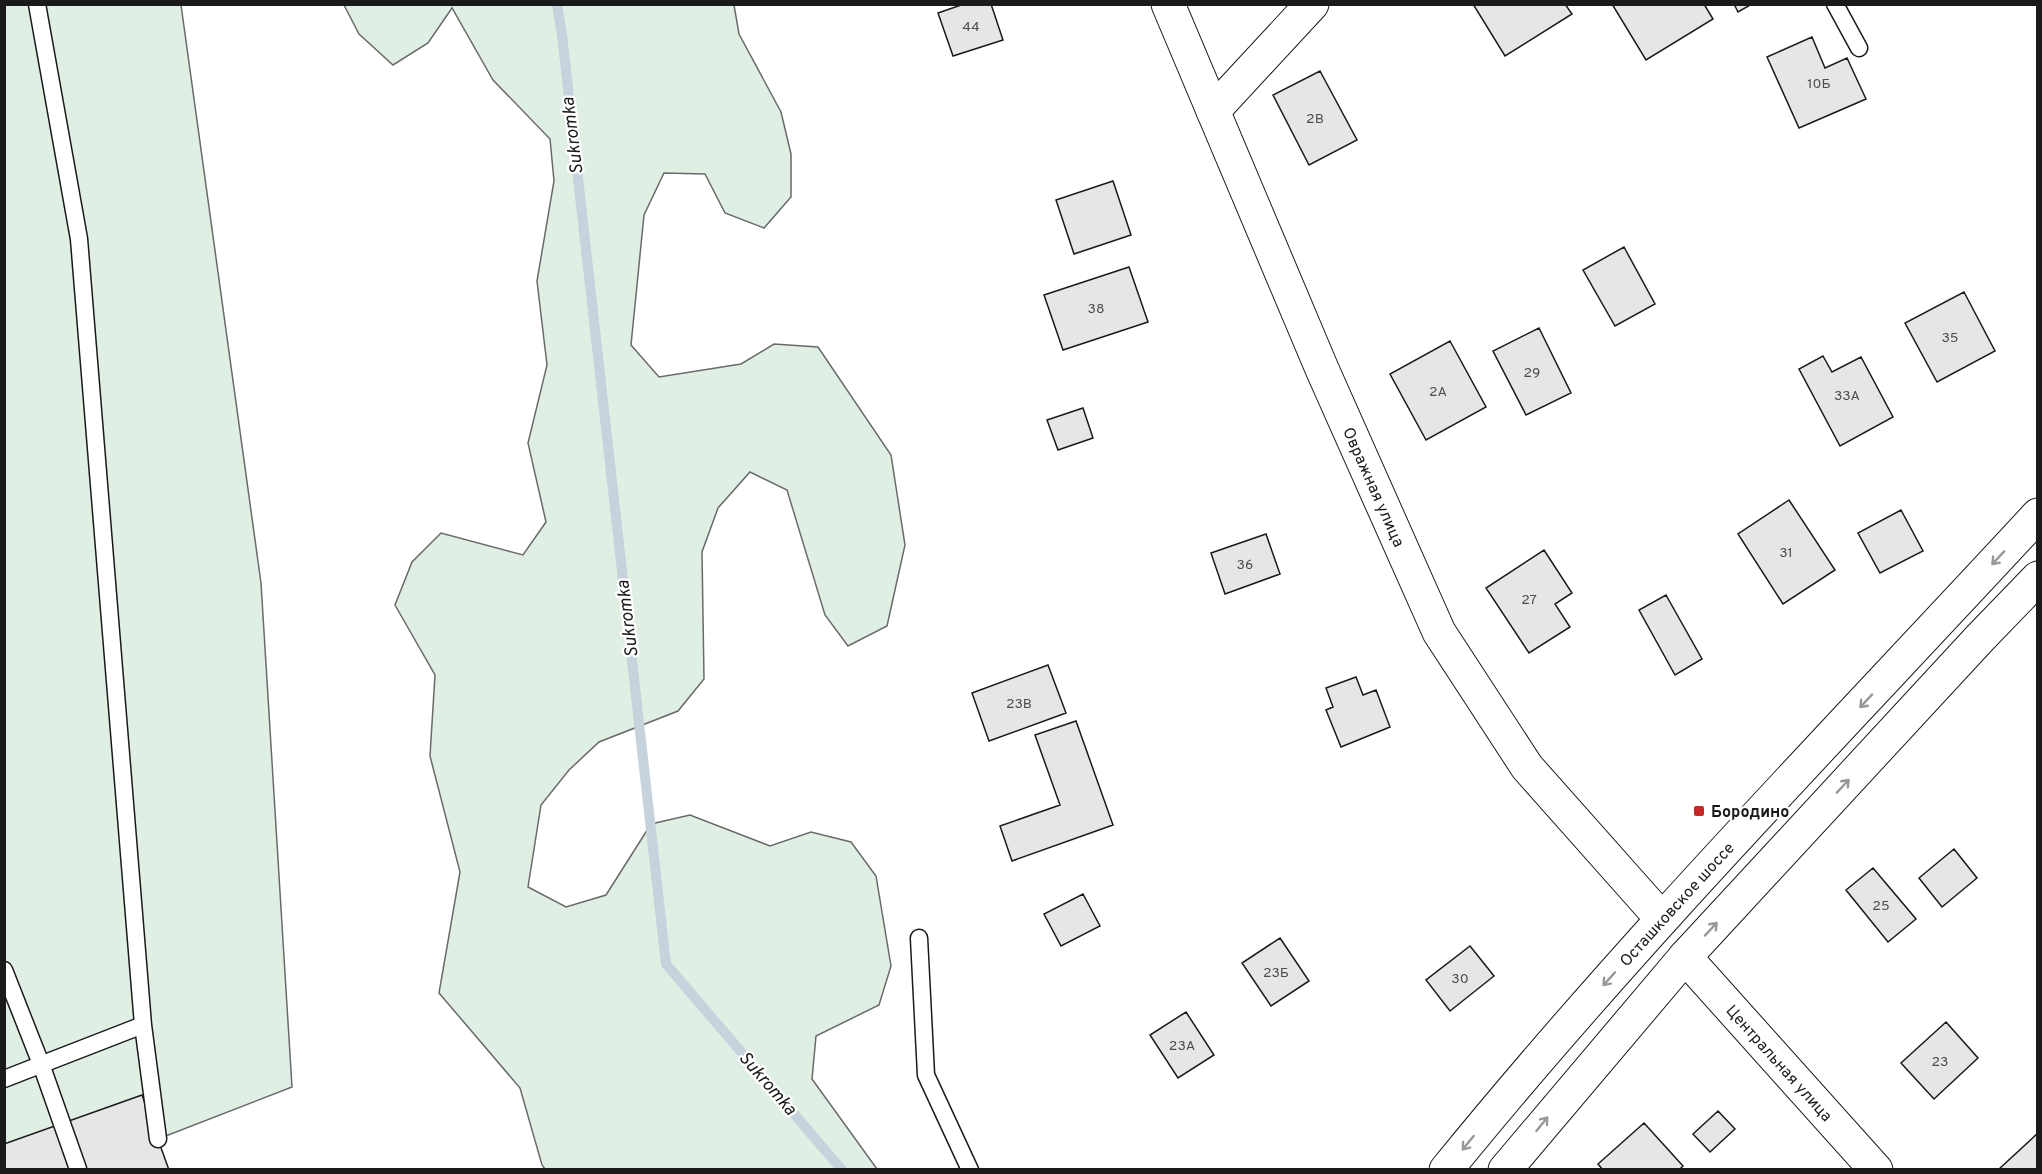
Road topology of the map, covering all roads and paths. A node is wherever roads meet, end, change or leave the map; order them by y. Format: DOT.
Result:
graph roads {
  1 [pos="37,4"];
  2 [pos="1168,4"];
  3 [pos="1312,4"];
  4 [pos="1834,4"];
  5 [pos="1859,48"];
  6 [pos="1213,111"];
  7 [pos="2037,514"];
  8 [pos="2037,578"];
  9 [pos="1662,919"];
  10 [pos="919,938"];
  11 [pos="1685,957"];
  12 [pos="4,969"];
  13 [pos="143,1025"];
  14 [pos="41,1064"];
  15 [pos="4,1079"];
  16 [pos="158,1139"];
  17 [pos="78,1169"];
  18 [pos="970,1170"];
  19 [pos="1446,1170"];
  20 [pos="1505,1170"];
  21 [pos="1876,1170"];
  1 -- 13 [label="lane"];
  2 -- 6 [label="main road, Овражная улица"];
  3 -- 6 [label="main road"];
  4 -- 5 [label="lane"];
  6 -- 9 [label="main road, Овражная улица"];
  7 -- 9 [label="main road, Осташковское шоссе, one-way"];
  11 -- 8 [label="main road, one-way"];
  9 -- 19 [label="main road, Осташковское шоссе, one-way"];
  10 -- 18 [label="lane"];
  20 -- 11 [label="main road, one-way"];
  11 -- 21 [label="main road, Центральная улица"];
  12 -- 14 [label="lane"];
  13 -- 14 [label="lane"];
  13 -- 16 [label="lane"];
  14 -- 15 [label="lane"];
  14 -- 17 [label="lane"];
}
